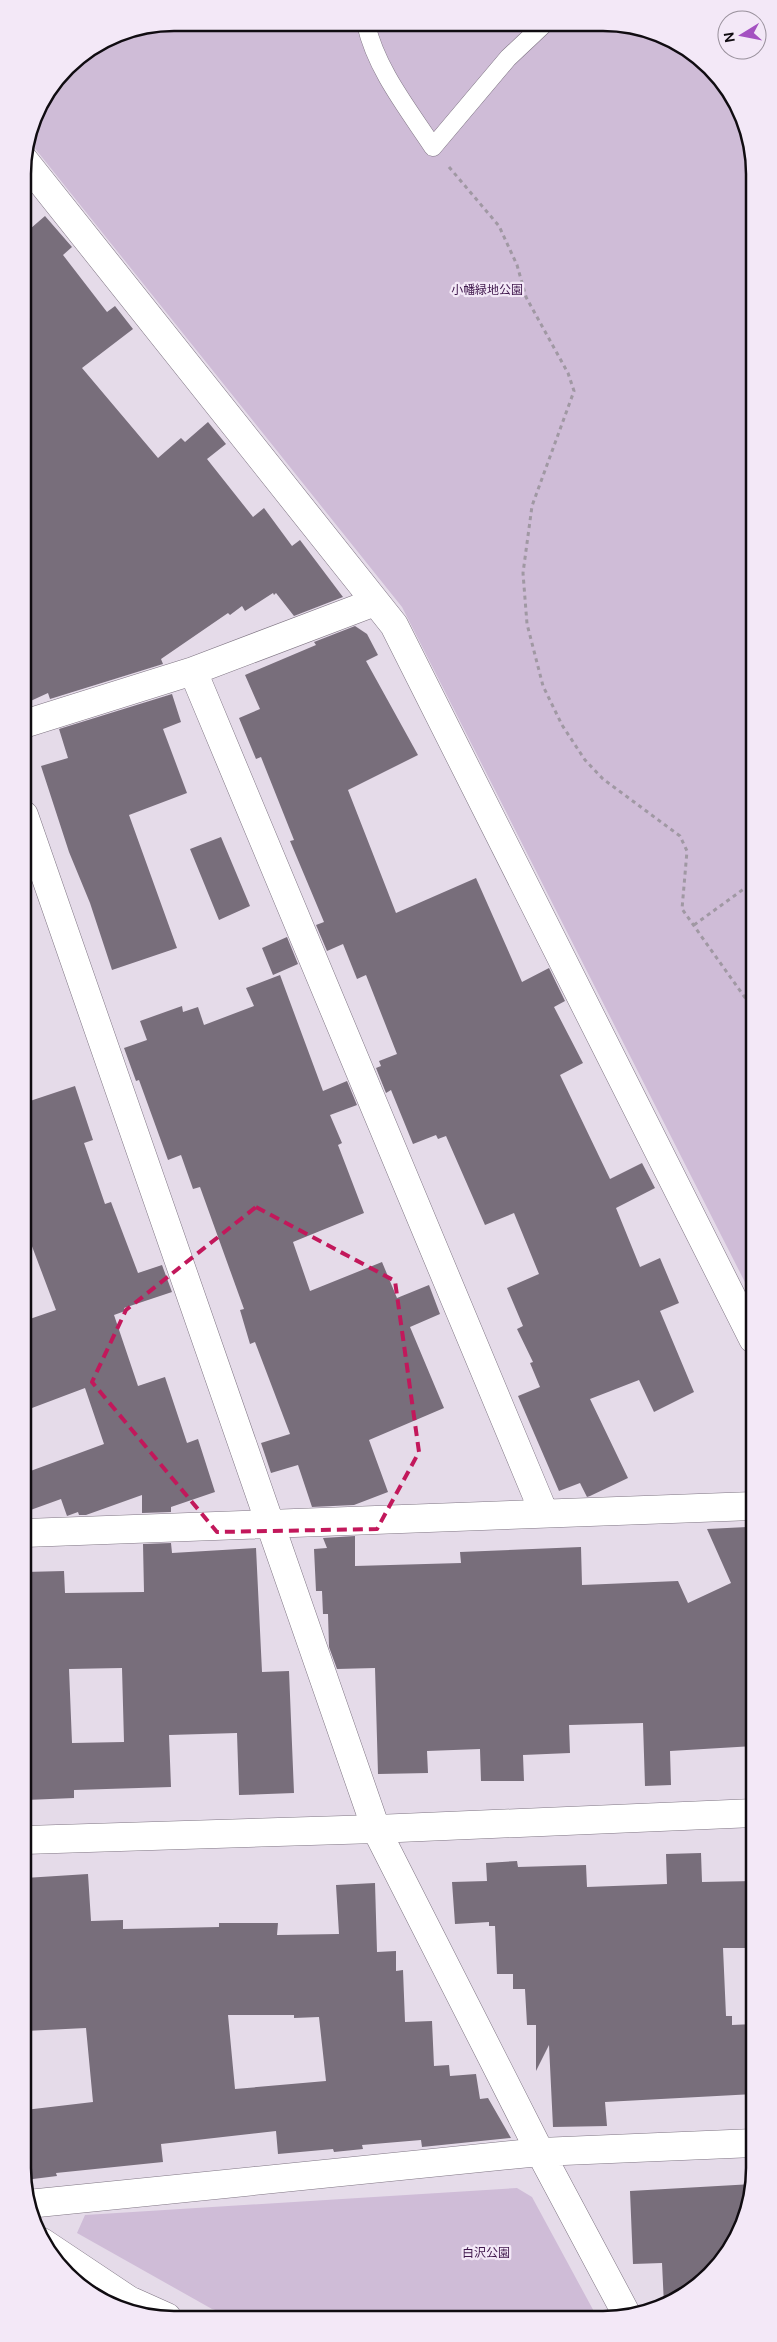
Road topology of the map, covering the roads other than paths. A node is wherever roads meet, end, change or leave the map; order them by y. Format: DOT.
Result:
graph roads {
  1 [pos="368,31"];
  2 [pos="537,31"];
  3 [pos="32,170"];
  4 [pos="375,602"];
  5 [pos="193,671"];
  6 [pos="32,722"];
  7 [pos="32,837"];
  8 [pos="745,1324"];
  9 [pos="745,1506"];
  10 [pos="544,1513"];
  11 [pos="268,1525"];
  12 [pos="31,1533"];
  13 [pos="745,1813"];
  14 [pos="376,1829"];
  15 [pos="31,1840"];
  16 [pos="745,2143"];
  17 [pos="540,2152"];
  18 [pos="36,2203"];
  19 [pos="61,2254"];
  20 [pos="148,2308"];
  21 [pos="624,2309"];
  1 -- 2 [label="lane"];
  3 -- 4 [label="street"];
  4 -- 5 [label="street"];
  4 -- 8 [label="street"];
  5 -- 6 [label="street"];
  5 -- 10 [label="street"];
  7 -- 11 [label="street"];
  9 -- 10 [label="street"];
  10 -- 11 [label="street"];
  11 -- 12 [label="street"];
  11 -- 14 [label="street"];
  13 -- 14 [label="street"];
  14 -- 15 [label="street"];
  14 -- 17 [label="street"];
  16 -- 17 [label="street"];
  17 -- 18 [label="street"];
  17 -- 21 [label="street"];
  19 -- 20 [label="street"];
}
